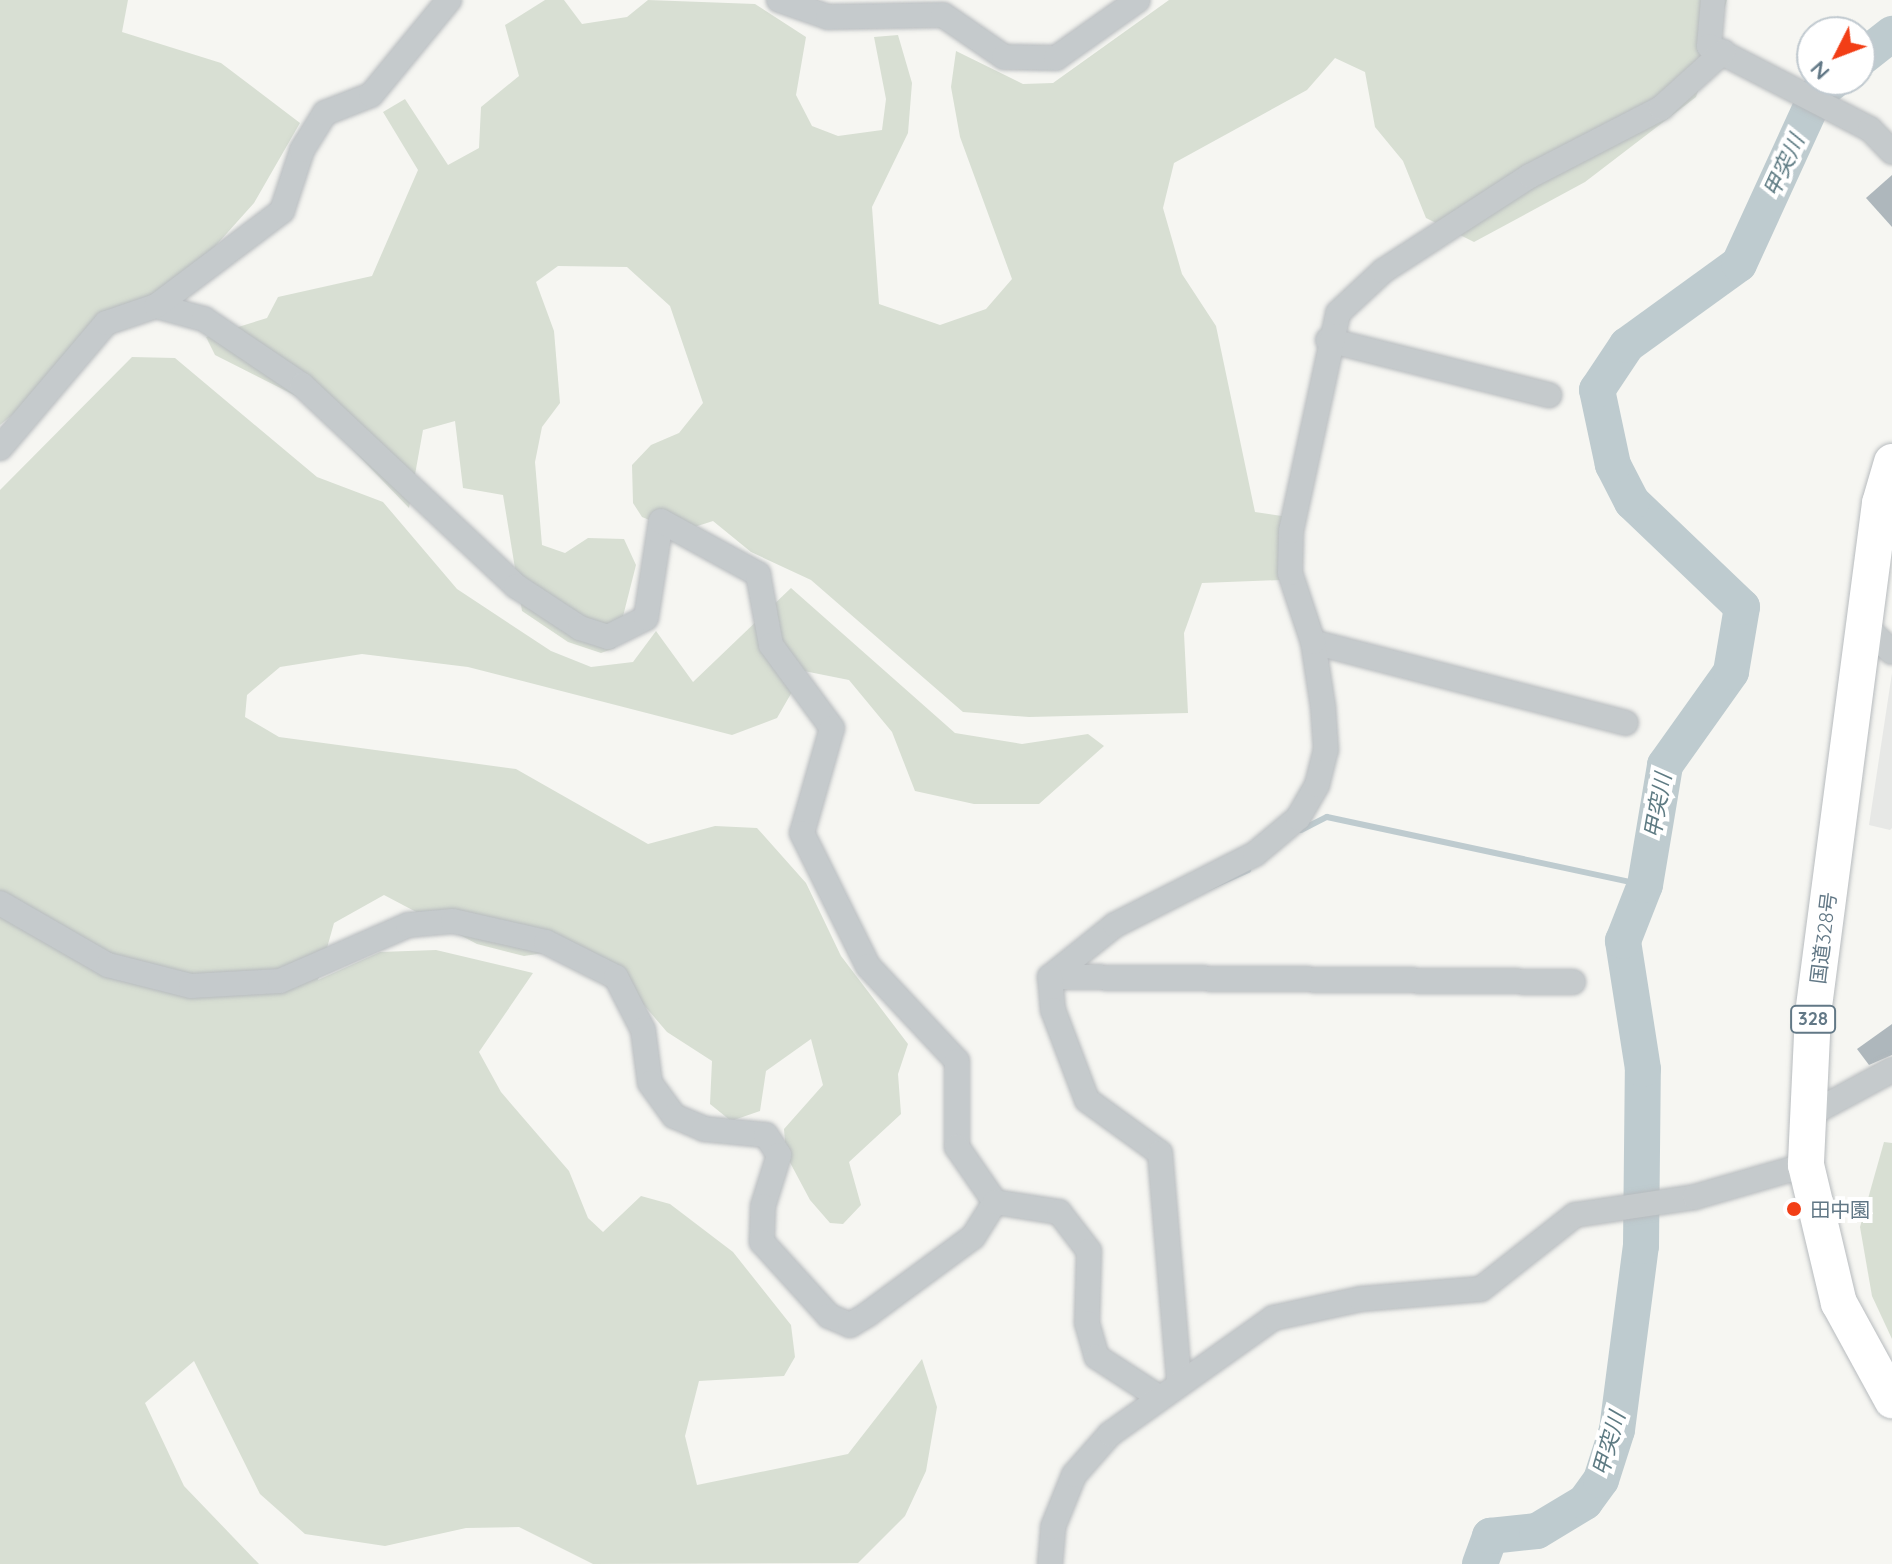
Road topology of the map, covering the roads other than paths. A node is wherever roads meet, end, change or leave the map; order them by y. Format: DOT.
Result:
graph roads {
  1 [pos="449,0"];
  2 [pos="779,0"];
  3 [pos="1138,0"];
  4 [pos="1713,0"];
  5 [pos="1723,52"];
  6 [pos="1892,152"];
  7 [pos="156,306"];
  8 [pos="1328,340"];
  9 [pos="1549,395"];
  10 [pos="0,448"];
  11 [pos="1892,462"];
  12 [pos="1863,624"];
  13 [pos="1313,642"];
  14 [pos="1892,652"];
  15 [pos="1626,723"];
  16 [pos="0,903"];
  17 [pos="1050,977"];
  18 [pos="1573,982"];
  19 [pos="1892,1070"];
  20 [pos="1807,1116"];
  21 [pos="1806,1165"];
  22 [pos="995,1202"];
  23 [pos="1179,1381"];
  24 [pos="1157,1396"];
  25 [pos="1892,1400"];
  26 [pos="1050,1564"];
  1 -- 7 [label="street"];
  2 -- 3 [label="street"];
  4 -- 5 [label="street"];
  5 -- 6 [label="street"];
  5 -- 8 [label="street"];
  7 -- 10 [label="street"];
  7 -- 22 [label="street"];
  8 -- 9 [label="street"];
  8 -- 13 [label="street"];
  11 -- 12 [label="highway, 国道328号 / 328"];
  12 -- 14 [label="street"];
  12 -- 20 [label="highway, 国道328号 / 328"];
  13 -- 15 [label="street"];
  13 -- 17 [label="street"];
  16 -- 22 [label="street"];
  17 -- 18 [label="street"];
  17 -- 23 [label="street"];
  19 -- 20 [label="street"];
  20 -- 21 [label="highway, 国道328号 / 328"];
  21 -- 23 [label="street"];
  21 -- 25 [label="highway, 国道328号 / 328"];
  22 -- 24 [label="street"];
  23 -- 24 [label="street"];
  24 -- 26 [label="street"];
}
